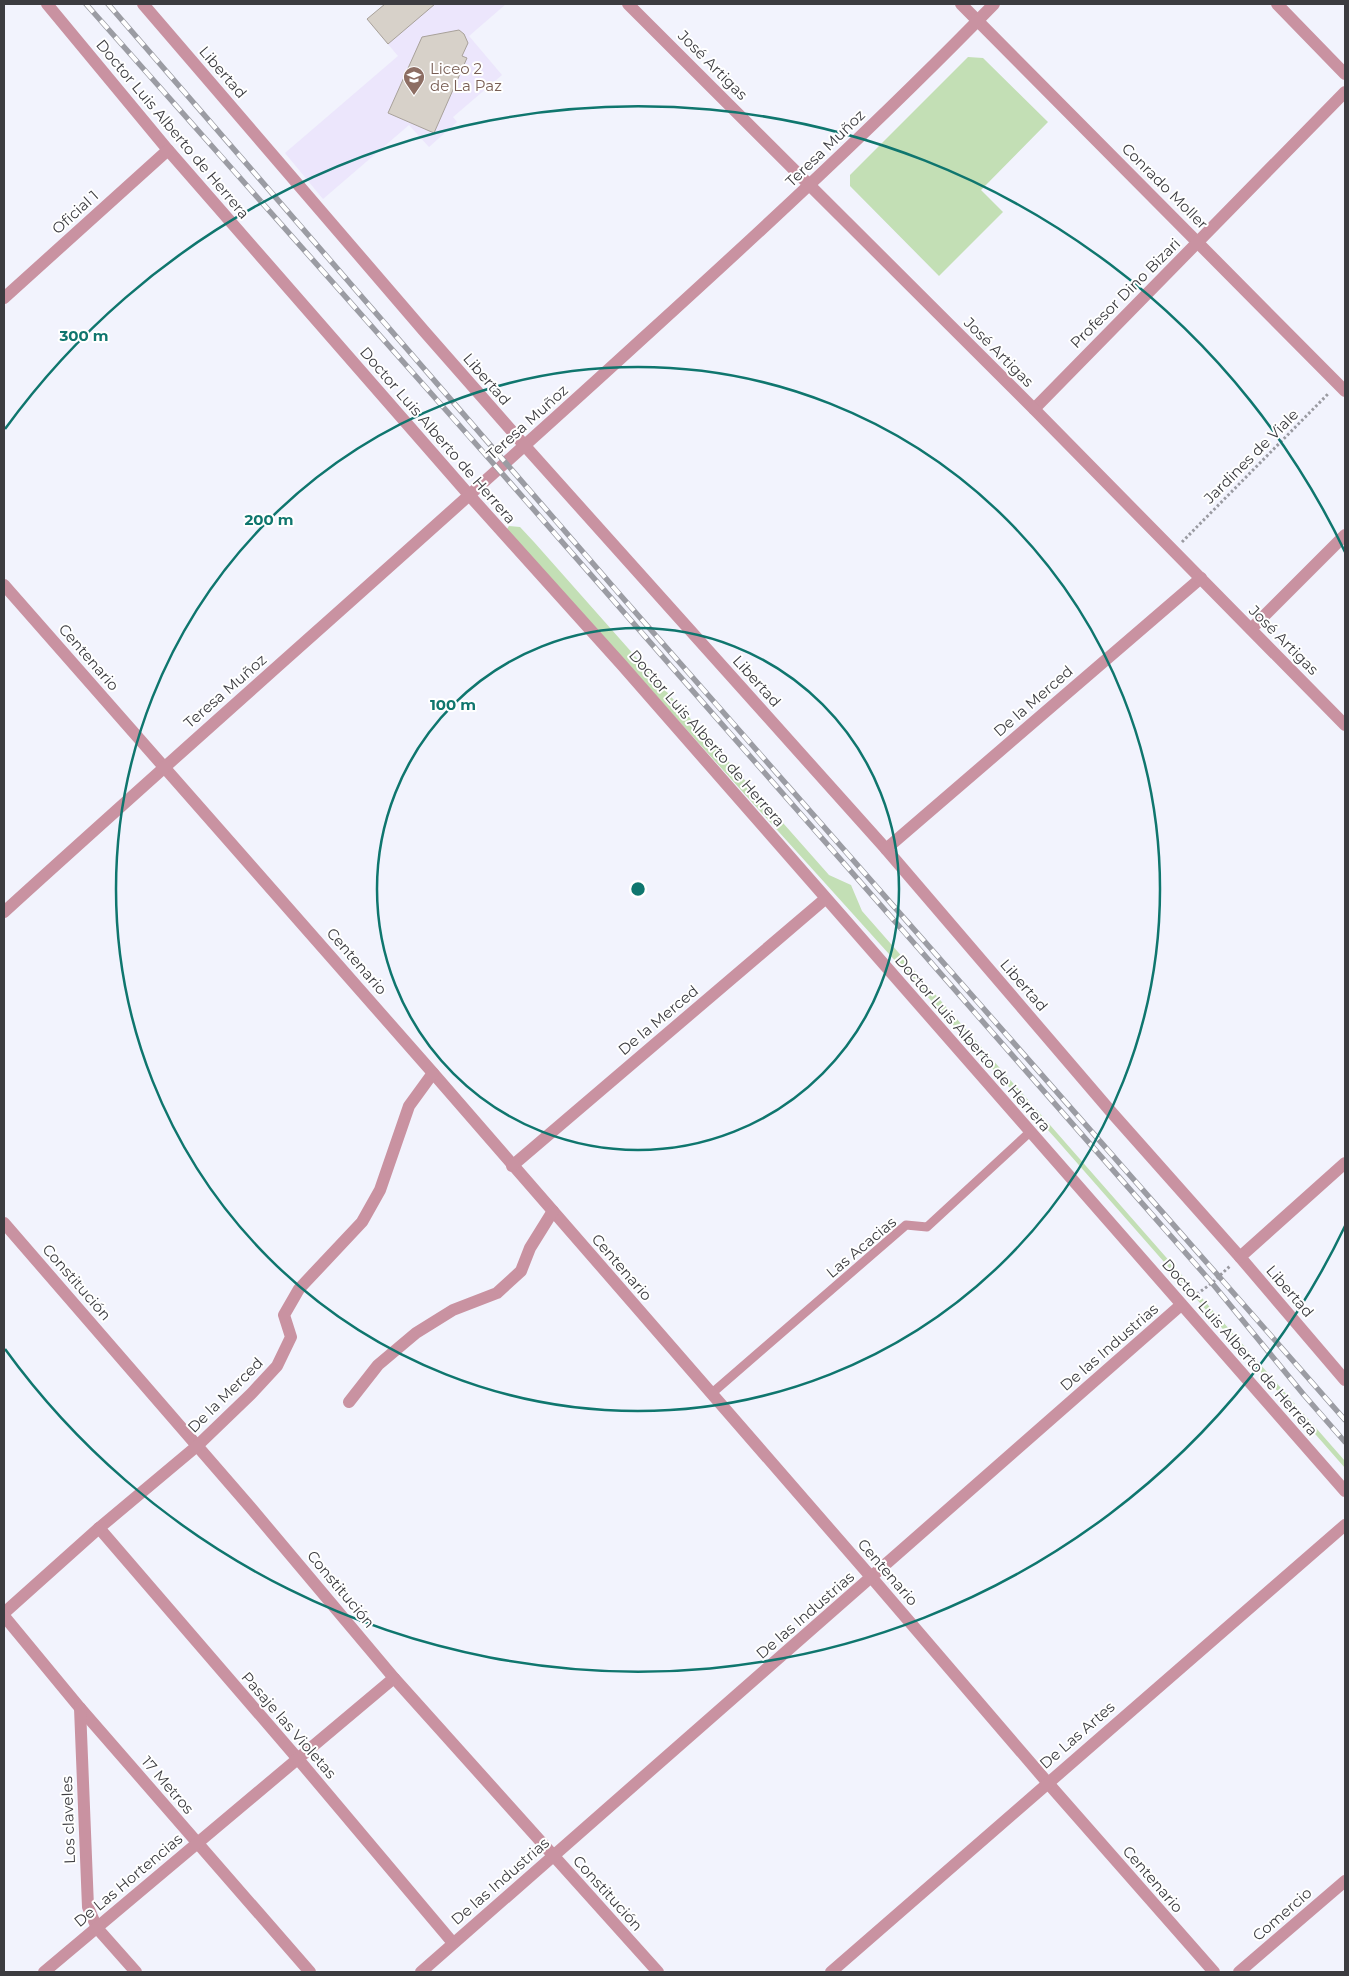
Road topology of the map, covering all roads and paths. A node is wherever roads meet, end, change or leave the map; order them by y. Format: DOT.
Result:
graph roads {
  1 [pos="47,4"];
  2 [pos="143,4"];
  3 [pos="628,4"];
  4 [pos="960,4"];
  5 [pos="994,4"];
  6 [pos="1277,4"];
  7 [pos="978,21"];
  8 [pos="1345,74"];
  9 [pos="1345,92"];
  10 [pos="168,150"];
  11 [pos="811,186"];
  12 [pos="1198,242"];
  13 [pos="4,298"];
  14 [pos="1342,388"];
  15 [pos="1034,409"];
  16 [pos="525,446"];
  17 [pos="470,496"];
  18 [pos="1345,535"];
  19 [pos="1174,550"];
  20 [pos="1201,578"];
  21 [pos="6,592"];
  22 [pos="1251,629"];
  23 [pos="1345,725"];
  24 [pos="164,766"];
  25 [pos="886,850"];
  26 [pos="826,899"];
  27 [pos="4,912"];
  28 [pos="434,1074"];
  29 [pos="1030,1132"];
  30 [pos="1345,1162"];
  31 [pos="512,1166"];
  32 [pos="553,1212"];
  33 [pos="4,1222"];
  34 [pos="1240,1257"];
  35 [pos="1181,1306"];
  36 [pos="1345,1380"];
  37 [pos="711,1394"];
  38 [pos="348,1402"];
  39 [pos="197,1446"];
  40 [pos="1345,1491"];
  41 [pos="1345,1525"];
  42 [pos="99,1528"];
  43 [pos="872,1578"];
  44 [pos="4,1614"];
  45 [pos="394,1678"];
  46 [pos="80,1708"];
  47 [pos="298,1759"];
  48 [pos="1047,1782"];
  49 [pos="198,1844"];
  50 [pos="553,1856"];
  51 [pos="1345,1881"];
  52 [pos="97,1928"];
  53 [pos="453,1943"];
  54 [pos="44,1972"];
  55 [pos="136,1972"];
  56 [pos="310,1972"];
  57 [pos="421,1972"];
  58 [pos="658,1972"];
  59 [pos="831,1972"];
  60 [pos="1214,1972"];
  61 [pos="1239,1972"];
  1 -- 10 [label="street, Doctor Luis Alberto de Herrera"];
  2 -- 16 [label="street, Libertad"];
  3 -- 11 [label="street, José Artigas"];
  4 -- 7 [label="street, Conrado Moller"];
  5 -- 7 [label="street, Teresa Muñoz"];
  6 -- 8 [label="street"];
  7 -- 11 [label="street, Teresa Muñoz"];
  7 -- 12 [label="street, Conrado Moller"];
  9 -- 12 [label="street, Profesor Dino Bizari"];
  10 -- 13 [label="street, Oficial 1"];
  10 -- 17 [label="street, Doctor Luis Alberto de Herrera"];
  11 -- 15 [label="street, José Artigas"];
  11 -- 16 [label="street, Teresa Muñoz"];
  12 -- 14 [label="street, Conrado Moller"];
  12 -- 15 [label="street, Profesor Dino Bizari"];
  14 -- 19 [label="path, Jardines de Viale"];
  15 -- 19 [label="street, José Artigas"];
  16 -- 17 [label="street, Teresa Muñoz"];
  16 -- 25 [label="street, Libertad"];
  17 -- 24 [label="street, Teresa Muñoz"];
  17 -- 26 [label="street, Doctor Luis Alberto de Herrera"];
  18 -- 22 [label="street"];
  19 -- 20 [label="street, José Artigas"];
  20 -- 22 [label="street, José Artigas"];
  20 -- 25 [label="street, De la Merced"];
  21 -- 24 [label="street, Centenario"];
  22 -- 23 [label="street, José Artigas"];
  24 -- 27 [label="street, Teresa Muñoz"];
  24 -- 28 [label="street, Centenario"];
  25 -- 34 [label="street, Libertad"];
  26 -- 29 [label="street, Doctor Luis Alberto de Herrera"];
  26 -- 31 [label="street, De la Merced"];
  28 -- 31 [label="street, Centenario"];
  28 -- 39 [label="street, De la Merced"];
  29 -- 35 [label="street, Doctor Luis Alberto de Herrera"];
  29 -- 37 [label="lane, Las Acacias"];
  30 -- 34 [label="street"];
  31 -- 32 [label="street, Centenario"];
  32 -- 37 [label="street, Centenario"];
  32 -- 38 [label="street"];
  33 -- 39 [label="street, Constitución"];
  34 -- 35 [label="path, De las Industrias"];
  34 -- 36 [label="street, Libertad"];
  35 -- 40 [label="street, Doctor Luis Alberto de Herrera"];
  35 -- 43 [label="street, De las Industrias"];
  37 -- 43 [label="street, Centenario"];
  39 -- 42 [label="street, De la Merced"];
  39 -- 45 [label="street, Constitución"];
  41 -- 48 [label="street, De Las Artes"];
  42 -- 44 [label="street, De la Merced"];
  42 -- 47 [label="street, Pasaje las Violetas"];
  43 -- 48 [label="street, Centenario"];
  43 -- 50 [label="street, De las Industrias"];
  44 -- 46 [label="street, 17 Metros"];
  45 -- 47 [label="street, De Las Hortencias"];
  45 -- 50 [label="street, Constitución"];
  46 -- 49 [label="street, 17 Metros"];
  46 -- 52 [label="street, Los claveles"];
  47 -- 49 [label="street, De Las Hortencias"];
  47 -- 53 [label="street, Pasaje las Violetas"];
  48 -- 59 [label="street, De Las Artes"];
  48 -- 60 [label="street, Centenario"];
  49 -- 52 [label="street, De Las Hortencias"];
  49 -- 56 [label="street, 17 Metros"];
  50 -- 53 [label="street, De las Industrias"];
  50 -- 58 [label="street, Constitución"];
  51 -- 61 [label="street, Comercio"];
  52 -- 54 [label="street, De Las Hortencias"];
  52 -- 55 [label="street"];
  53 -- 57 [label="street, De las Industrias"];
}
